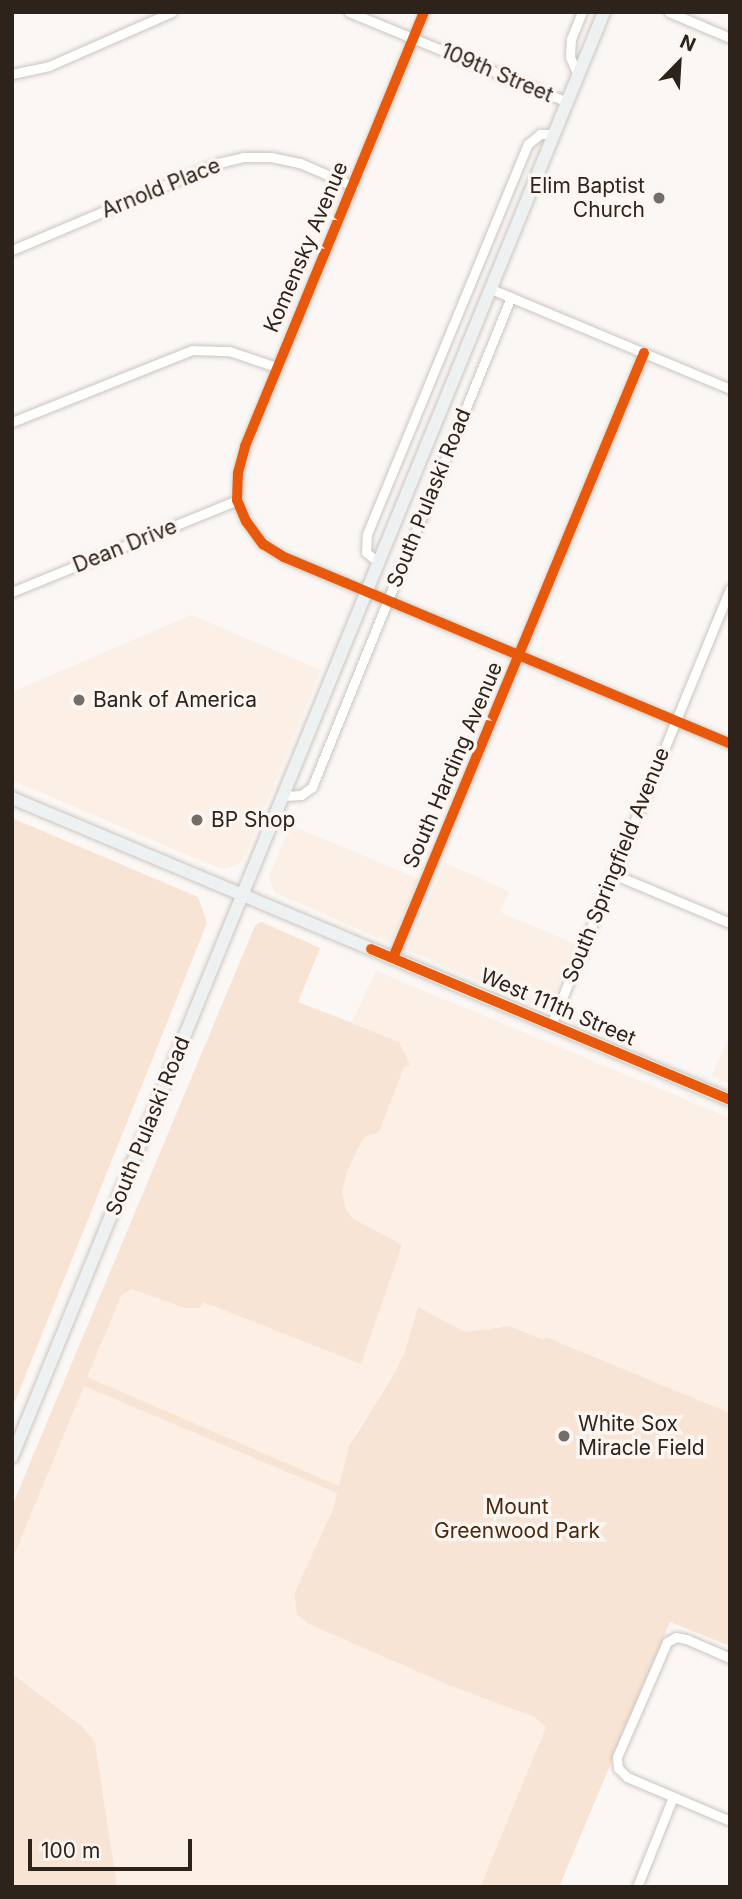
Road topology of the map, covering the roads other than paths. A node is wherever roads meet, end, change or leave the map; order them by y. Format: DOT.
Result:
graph roads {
  1 [pos="172,12"];
  2 [pos="349,12"];
  3 [pos="424,12"];
  4 [pos="582,12"];
  5 [pos="604,12"];
  6 [pos="669,12"];
  7 [pos="413,38"];
  8 [pos="730,38"];
  9 [pos="12,74"];
  10 [pos="578,75"];
  11 [pos="567,103"];
  12 [pos="554,134"];
  13 [pos="353,186"];
  14 [pos="12,250"];
  15 [pos="491,289"];
  16 [pos="511,297"];
  17 [pos="644,353"];
  18 [pos="276,367"];
  19 [pos="730,389"];
  20 [pos="12,422"];
  21 [pos="237,500"];
  22 [pos="379,563"];
  23 [pos="730,589"];
  24 [pos="12,592"];
  25 [pos="367,592"];
  26 [pos="388,601"];
  27 [pos="519,656"];
  28 [pos="676,721"];
  29 [pos="730,744"];
  30 [pos="284,796"];
  31 [pos="12,798"];
  32 [pos="613,874"];
  33 [pos="243,895"];
  34 [pos="730,923"];
  35 [pos="393,958"];
  36 [pos="551,1025"];
  37 [pos="730,1100"];
  38 [pos="12,1457"];
  39 [pos="730,1658"];
  40 [pos="673,1797"];
  41 [pos="730,1821"];
  42 [pos="637,1887"];
  1 -- 9 [label="street"];
  2 -- 7 [label="street, 109th Street"];
  3 -- 7 [label="street, Komensky Avenue"];
  4 -- 10 [label="street"];
  5 -- 10 [label="main road, South Pulaski Road"];
  6 -- 8 [label="street"];
  7 -- 11 [label="street, 109th Street"];
  7 -- 13 [label="street, Komensky Avenue"];
  10 -- 11 [label="main road, South Pulaski Road"];
  11 -- 12 [label="main road, South Pulaski Road"];
  12 -- 15 [label="main road, South Pulaski Road"];
  12 -- 22 [label="street, South Pulaski Road"];
  13 -- 14 [label="street, Arnold Place"];
  13 -- 18 [label="street, Komensky Avenue"];
  15 -- 16 [label="street"];
  15 -- 22 [label="main road, South Pulaski Road"];
  16 -- 17 [label="street"];
  16 -- 26 [label="street, South Pulaski Road"];
  17 -- 19 [label="street"];
  17 -- 27 [label="street, South Harding Avenue"];
  18 -- 20 [label="street"];
  18 -- 21 [label="street, Komensky Avenue"];
  21 -- 24 [label="street, Dean Drive"];
  21 -- 25 [label="street"];
  22 -- 25 [label="main road, South Pulaski Road"];
  23 -- 28 [label="street, South Springfield Avenue"];
  25 -- 26 [label="street"];
  25 -- 30 [label="main road, South Pulaski Road"];
  26 -- 27 [label="street"];
  26 -- 30 [label="street, South Pulaski Road"];
  27 -- 28 [label="street"];
  27 -- 35 [label="street, South Harding Avenue"];
  28 -- 29 [label="street"];
  28 -- 32 [label="street, South Springfield Avenue"];
  30 -- 33 [label="main road, South Pulaski Road"];
  31 -- 33 [label="main road, West 111th Street"];
  32 -- 34 [label="street"];
  32 -- 36 [label="street, South Springfield Avenue"];
  33 -- 35 [label="main road, West 111th Street"];
  33 -- 38 [label="main road, South Pulaski Road"];
  35 -- 36 [label="main road, West 111th Street"];
  36 -- 37 [label="main road, West 111th Street"];
  39 -- 40 [label="street"];
  40 -- 41 [label="street"];
  40 -- 42 [label="street"];
}
